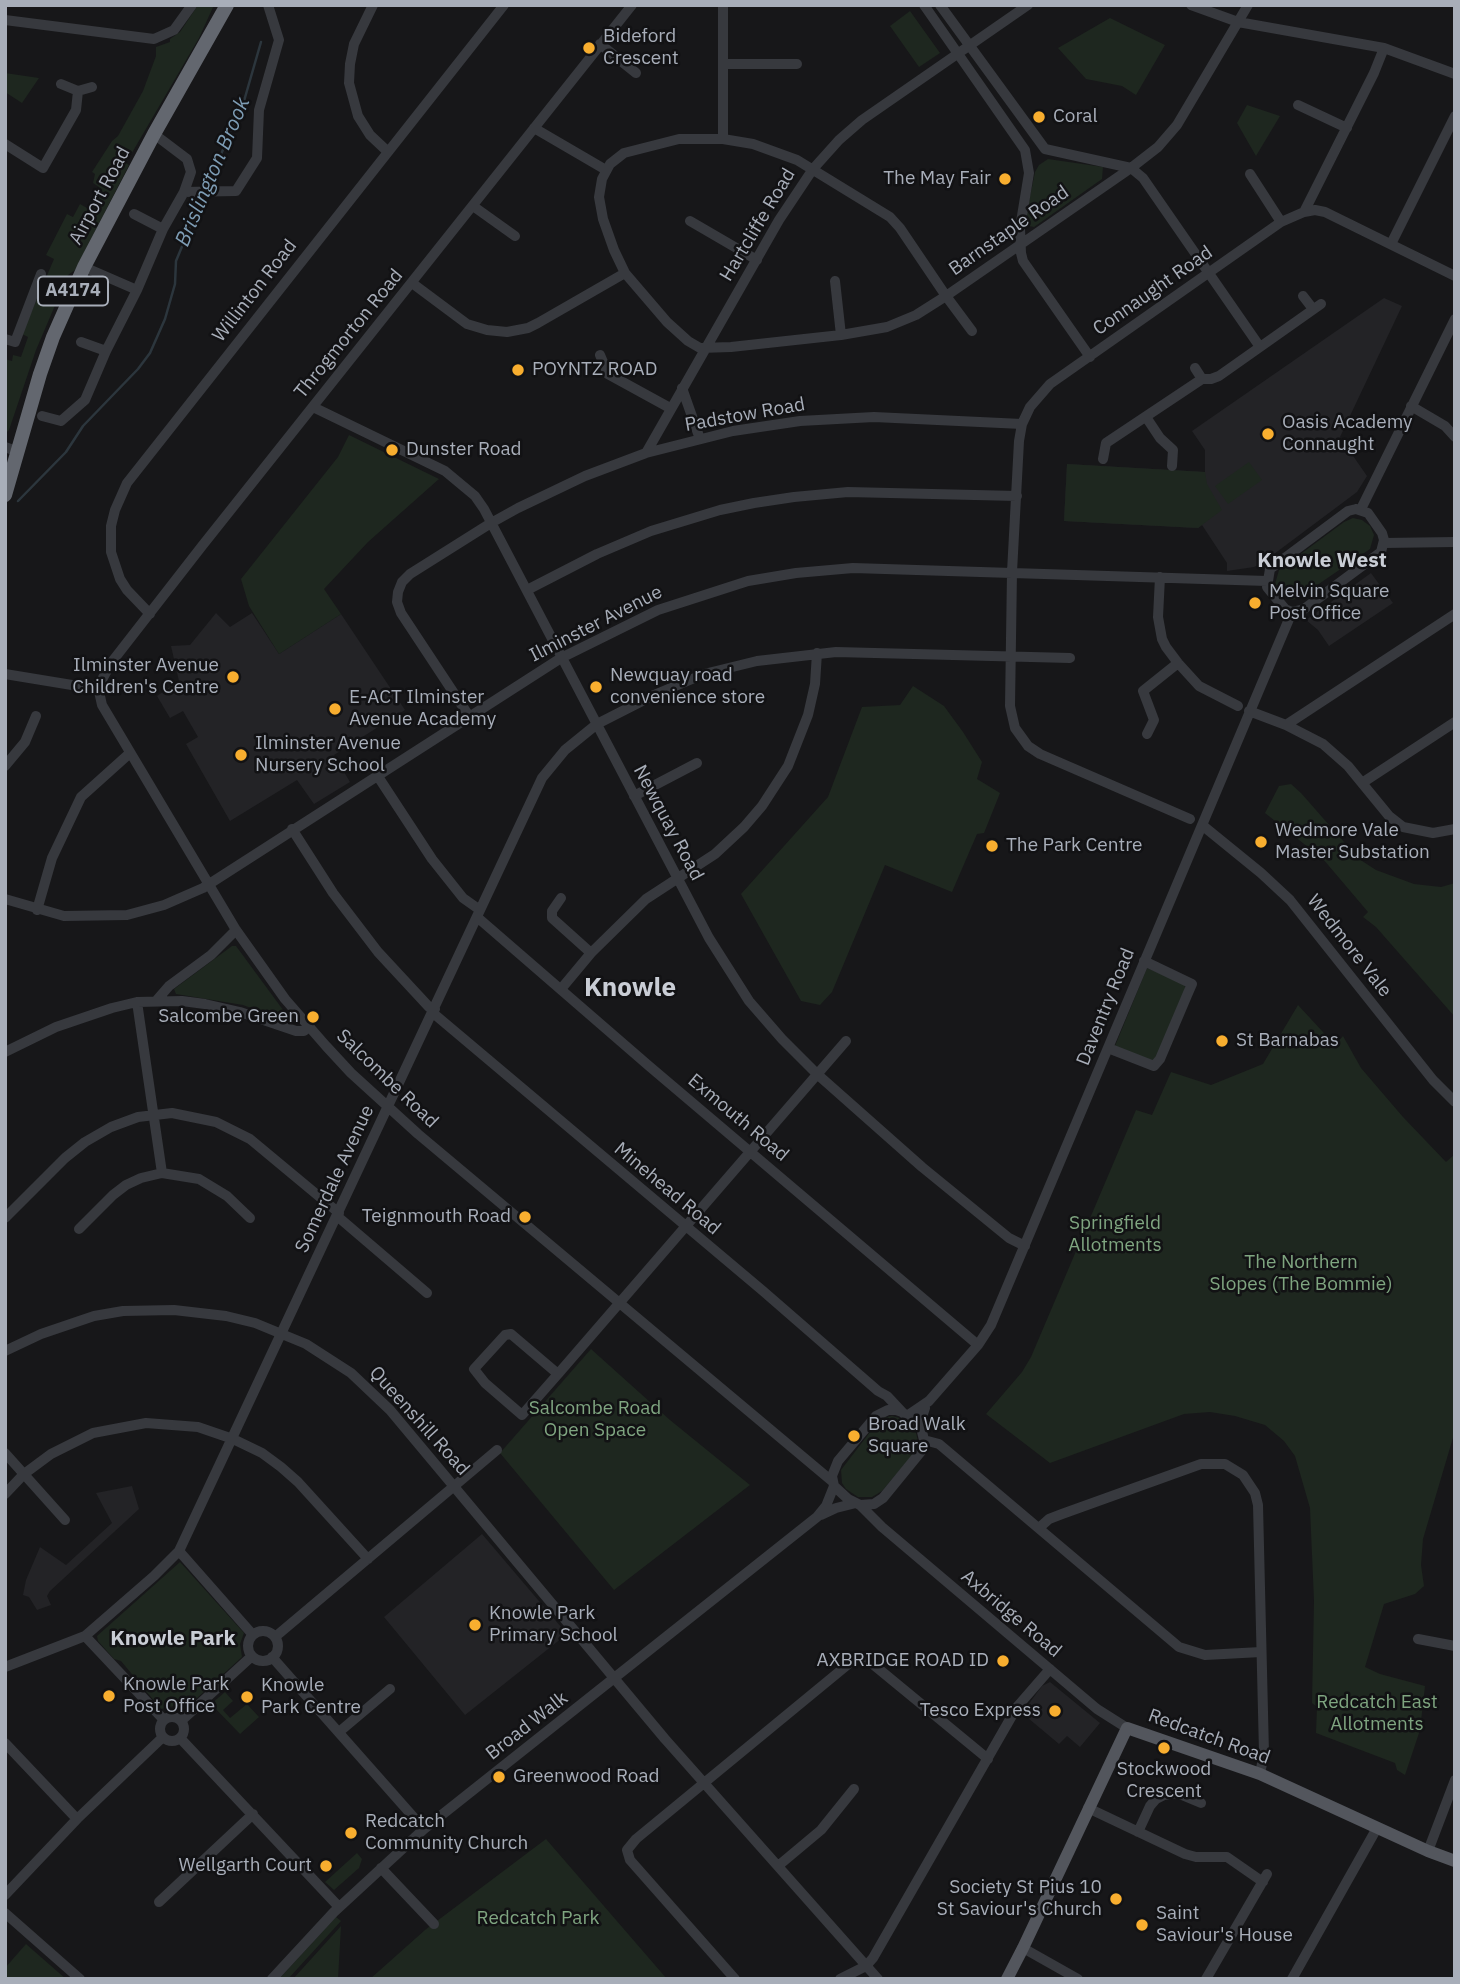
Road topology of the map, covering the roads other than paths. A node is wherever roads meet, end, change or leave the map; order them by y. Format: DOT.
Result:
graph roads {
  1 [pos="192,5"];
  2 [pos="227,5"];
  3 [pos="268,5"];
  4 [pos="373,5"];
  5 [pos="503,5"];
  6 [pos="632,5"];
  7 [pos="723,5"];
  8 [pos="924,5"];
  9 [pos="940,5"];
  10 [pos="1028,5"];
  11 [pos="1191,5"];
  12 [pos="1248,5"];
  13 [pos="5,20"];
  14 [pos="1238,22"];
  15 [pos="600,44"];
  16 [pos="969,46"];
  17 [pos="1384,48"];
  18 [pos="957,54"];
  19 [pos="723,64"];
  20 [pos="797,64"];
  21 [pos="636,73"];
  22 [pos="1455,74"];
  23 [pos="61,85"];
  24 [pos="92,88"];
  25 [pos="78,91"];
  26 [pos="1298,104"];
  27 [pos="1455,116"];
  28 [pos="534,128"];
  29 [pos="1346,128"];
  30 [pos="154,134"];
  31 [pos="723,139"];
  32 [pos="5,144"];
  33 [pos="387,151"];
  34 [pos="1131,168"];
  35 [pos="813,169"];
  36 [pos="606,170"];
  37 [pos="1250,174"];
  38 [pos="184,192"];
  39 [pos="473,206"];
  40 [pos="1304,212"];
  41 [pos="134,214"];
  42 [pos="690,220"];
  43 [pos="1282,222"];
  44 [pos="163,229"];
  45 [pos="515,236"];
  46 [pos="1391,244"];
  47 [pos="1020,246"];
  48 [pos="757,260"];
  49 [pos="84,267"];
  50 [pos="625,273"];
  51 [pos="41,274"];
  52 [pos="1209,274"];
  53 [pos="1455,275"];
  54 [pos="835,281"];
  55 [pos="412,283"];
  56 [pos="137,290"];
  57 [pos="946,296"];
  58 [pos="1304,296"];
  59 [pos="1455,319"];
  60 [pos="972,331"];
  61 [pos="841,335"];
  62 [pos="5,339"];
  63 [pos="81,342"];
  64 [pos="706,347"];
  65 [pos="1260,347"];
  66 [pos="106,351"];
  67 [pos="600,355"];
  68 [pos="1090,357"];
  69 [pos="1195,368"];
  70 [pos="1202,379"];
  71 [pos="682,388"];
  72 [pos="1411,406"];
  73 [pos="313,407"];
  74 [pos="670,408"];
  75 [pos="42,416"];
  76 [pos="1146,417"];
  77 [pos="1022,424"];
  78 [pos="1455,437"];
  79 [pos="700,439"];
  80 [pos="11,449"];
  81 [pos="646,453"];
  82 [pos="1103,459"];
  83 [pos="1172,466"];
  84 [pos="5,495"];
  85 [pos="1017,496"];
  86 [pos="1361,509"];
  87 [pos="491,523"];
  88 [pos="1455,542"];
  89 [pos="1384,543"];
  90 [pos="1012,572"];
  91 [pos="1160,577"];
  92 [pos="1267,581"];
  93 [pos="527,590"];
  94 [pos="1292,612"];
  95 [pos="150,614"];
  96 [pos="1455,614"];
  97 [pos="817,653"];
  98 [pos="1010,656"];
  99 [pos="562,658"];
  100 [pos="1070,658"];
  101 [pos="1178,663"];
  102 [pos="8,676"];
  103 [pos="98,687"];
  104 [pos="1238,706"];
  105 [pos="1248,711"];
  106 [pos="36,716"];
  107 [pos="469,716"];
  108 [pos="1455,722"];
  109 [pos="597,724"];
  110 [pos="1286,725"];
  111 [pos="1147,734"];
  112 [pos="130,752"];
  113 [pos="7,760"];
  114 [pos="697,763"];
  115 [pos="377,775"];
  116 [pos="1362,783"];
  117 [pos="634,796"];
  118 [pos="1190,819"];
  119 [pos="1202,825"];
  120 [pos="292,829"];
  121 [pos="1455,829"];
  122 [pos="677,877"];
  123 [pos="207,884"];
  124 [pos="561,898"];
  125 [pos="5,899"];
  126 [pos="37,910"];
  127 [pos="479,913"];
  128 [pos="236,930"];
  129 [pos="591,953"];
  130 [pos="1144,961"];
  131 [pos="561,989"];
  132 [pos="156,1001"];
  133 [pos="137,1002"];
  134 [pos="434,1011"];
  135 [pos="308,1027"];
  136 [pos="846,1041"];
  137 [pos="1108,1048"];
  138 [pos="5,1052"];
  139 [pos="817,1074"];
  140 [pos="1455,1102"];
  141 [pos="388,1107"];
  142 [pos="153,1114"];
  143 [pos="752,1151"];
  144 [pos="162,1173"];
  145 [pos="338,1214"];
  146 [pos="5,1218"];
  147 [pos="250,1218"];
  148 [pos="686,1228"];
  149 [pos="79,1229"];
  150 [pos="1025,1246"];
  151 [pos="427,1293"];
  152 [pos="619,1304"];
  153 [pos="282,1333"];
  154 [pos="978,1345"];
  155 [pos="5,1352"];
  156 [pos="558,1374"];
  157 [pos="878,1391"];
  158 [pos="929,1401"];
  159 [pos="905,1414"];
  160 [pos="876,1416"];
  161 [pos="920,1428"];
  162 [pos="233,1439"];
  163 [pos="924,1440"];
  164 [pos="497,1450"];
  165 [pos="5,1453"];
  166 [pos="838,1461"];
  167 [pos="814,1468"];
  168 [pos="24,1474"];
  169 [pos="834,1484"];
  170 [pos="454,1485"];
  171 [pos="5,1494"];
  172 [pos="883,1498"];
  173 [pos="858,1504"];
  174 [pos="817,1517"];
  175 [pos="65,1520"];
  176 [pos="877,1522"];
  177 [pos="1039,1528"];
  178 [pos="179,1551"];
  179 [pos="368,1559"];
  180 [pos="253,1635"];
  181 [pos="85,1636"];
  182 [pos="275,1637"];
  183 [pos="1418,1639"];
  184 [pos="1455,1646"];
  185 [pos="1261,1652"];
  186 [pos="252,1656"];
  187 [pos="272,1657"];
  188 [pos="5,1667"];
  189 [pos="1050,1669"];
  190 [pos="615,1678"];
  191 [pos="390,1689"];
  192 [pos="164,1720"];
  193 [pos="181,1721"];
  194 [pos="1127,1728"];
  195 [pos="339,1732"];
  196 [pos="163,1737"];
  197 [pos="180,1738"];
  198 [pos="5,1743"];
  199 [pos="988,1759"];
  200 [pos="1260,1774"];
  201 [pos="1455,1780"];
  202 [pos="704,1782"];
  203 [pos="855,1789"];
  204 [pos="1201,1802"];
  205 [pos="1088,1808"];
  206 [pos="253,1814"];
  207 [pos="77,1819"];
  208 [pos="1377,1828"];
  209 [pos="424,1829"];
  210 [pos="1138,1832"];
  211 [pos="1429,1851"];
  212 [pos="1455,1861"];
  213 [pos="778,1866"];
  214 [pos="381,1868"];
  215 [pos="5,1895"];
  216 [pos="159,1902"];
  217 [pos="340,1907"];
  218 [pos="5,1913"];
  219 [pos="434,1924"];
  220 [pos="1023,1948"];
  221 [pos="866,1966"];
  222 [pos="80,1979"];
  223 [pos="272,1979"];
  224 [pos="735,1979"];
  225 [pos="840,1979"];
  226 [pos="878,1979"];
  227 [pos="1007,1979"];
  228 [pos="1077,1979"];
  229 [pos="1206,1979"];
  230 [pos="1292,1979"];
  1 -- 13 [label="street"];
  2 -- 30 [label="highway, Airport Road / A4174"];
  3 -- 38 [label="street"];
  4 -- 33 [label="street"];
  5 -- 33 [label="street, Willinton Road"];
  6 -- 15 [label="street, Throgmorton Road"];
  7 -- 19 [label="street"];
  8 -- 18 [label="street"];
  9 -- 16 [label="street"];
  10 -- 16 [label="street, Hartcliffe Road"];
  11 -- 14 [label="street"];
  12 -- 14 [label="street, Barnstaple Road"];
  14 -- 17 [label="street"];
  14 -- 34 [label="street, Barnstaple Road"];
  15 -- 21 [label="street"];
  15 -- 28 [label="street, Throgmorton Road"];
  16 -- 18 [label="street, Hartcliffe Road"];
  16 -- 34 [label="street"];
  17 -- 22 [label="street"];
  17 -- 29 [label="street"];
  18 -- 35 [label="street, Hartcliffe Road"];
  18 -- 47 [label="street"];
  19 -- 20 [label="street"];
  19 -- 31 [label="street"];
  23 -- 25 [label="street"];
  24 -- 25 [label="street"];
  25 -- 32 [label="street"];
  26 -- 29 [label="street"];
  27 -- 46 [label="street"];
  28 -- 36 [label="street"];
  28 -- 39 [label="street, Throgmorton Road"];
  29 -- 40 [label="street"];
  30 -- 38 [label="street"];
  30 -- 49 [label="highway, Airport Road / A4174"];
  31 -- 35 [label="street"];
  31 -- 36 [label="street"];
  33 -- 95 [label="street, Willinton Road"];
  34 -- 47 [label="street, Barnstaple Road"];
  34 -- 52 [label="street"];
  35 -- 48 [label="street, Hartcliffe Road"];
  35 -- 57 [label="street"];
  36 -- 50 [label="street"];
  37 -- 43 [label="street"];
  38 -- 44 [label="street"];
  39 -- 45 [label="street"];
  39 -- 55 [label="street, Throgmorton Road"];
  40 -- 43 [label="street, Connaught Road"];
  40 -- 46 [label="street"];
  41 -- 44 [label="street"];
  42 -- 48 [label="street"];
  43 -- 52 [label="street, Connaught Road"];
  44 -- 56 [label="street"];
  46 -- 53 [label="street"];
  47 -- 57 [label="street, Barnstaple Road"];
  47 -- 68 [label="street"];
  48 -- 64 [label="street, Hartcliffe Road"];
  49 -- 56 [label="street"];
  49 -- 80 [label="highway, Airport Road / A4174"];
  50 -- 55 [label="street"];
  50 -- 64 [label="street"];
  51 -- 62 [label="street"];
  52 -- 65 [label="street"];
  52 -- 68 [label="street, Connaught Road"];
  54 -- 61 [label="street"];
  55 -- 73 [label="street, Throgmorton Road"];
  56 -- 66 [label="street"];
  57 -- 60 [label="street"];
  57 -- 61 [label="street, Barnstaple Road"];
  58 -- 65 [label="street"];
  59 -- 72 [label="street"];
  61 -- 64 [label="street, Barnstaple Road"];
  63 -- 66 [label="street"];
  64 -- 71 [label="street, Hartcliffe Road"];
  65 -- 70 [label="street"];
  66 -- 75 [label="street"];
  67 -- 74 [label="street"];
  68 -- 77 [label="street, Connaught Road"];
  69 -- 70 [label="street"];
  70 -- 76 [label="street"];
  71 -- 74 [label="street, Hartcliffe Road"];
  71 -- 79 [label="street"];
  72 -- 78 [label="street"];
  72 -- 86 [label="street"];
  73 -- 87 [label="street, Newquay Road"];
  73 -- 95 [label="street, Throgmorton Road"];
  74 -- 81 [label="street, Hartcliffe Road"];
  76 -- 82 [label="street"];
  76 -- 83 [label="street"];
  77 -- 79 [label="street, Padstow Road"];
  77 -- 85 [label="street, Connaught Road"];
  79 -- 81 [label="street, Padstow Road"];
  80 -- 84 [label="highway, Airport Road / A4174"];
  81 -- 87 [label="street, Padstow Road"];
  85 -- 90 [label="street, Connaught Road"];
  85 -- 93 [label="street"];
  86 -- 89 [label="street"];
  86 -- 92 [label="street"];
  87 -- 93 [label="street, Newquay Road"];
  87 -- 107 [label="street"];
  88 -- 89 [label="street"];
  89 -- 94 [label="street"];
  90 -- 91 [label="street, Ilminster Avenue"];
  90 -- 98 [label="street, Connaught Road"];
  90 -- 99 [label="street, Ilminster Avenue"];
  91 -- 92 [label="street, Ilminster Avenue"];
  91 -- 101 [label="street"];
  92 -- 94 [label="street"];
  93 -- 99 [label="street, Newquay Road"];
  94 -- 105 [label="street, Daventry Road"];
  95 -- 103 [label="street, Throgmorton Road"];
  96 -- 110 [label="street"];
  97 -- 98 [label="street, Somerdale Avenue"];
  97 -- 109 [label="street, Somerdale Avenue"];
  97 -- 122 [label="street"];
  98 -- 100 [label="street, Somerdale Avenue"];
  98 -- 118 [label="street, Connaught Road"];
  99 -- 107 [label="street, Ilminster Avenue"];
  99 -- 109 [label="street, Newquay Road"];
  101 -- 104 [label="street"];
  101 -- 111 [label="street"];
  102 -- 103 [label="street"];
  103 -- 112 [label="street, Salcombe Road"];
  105 -- 110 [label="street"];
  105 -- 119 [label="street, Daventry Road"];
  106 -- 113 [label="street"];
  107 -- 115 [label="street, Ilminster Avenue"];
  108 -- 116 [label="street"];
  109 -- 117 [label="street, Newquay Road"];
  109 -- 127 [label="street, Somerdale Avenue"];
  110 -- 116 [label="street"];
  112 -- 123 [label="street, Salcombe Road"];
  112 -- 126 [label="street"];
  114 -- 117 [label="street"];
  115 -- 120 [label="street, Ilminster Avenue"];
  115 -- 127 [label="street, Exmouth Road"];
  116 -- 121 [label="street"];
  117 -- 122 [label="street, Newquay Road"];
  119 -- 130 [label="street, Daventry Road"];
  119 -- 140 [label="street, Wedmore Vale"];
  120 -- 123 [label="street, Ilminster Avenue"];
  120 -- 134 [label="street, Minehead Road"];
  122 -- 129 [label="street"];
  122 -- 139 [label="street, Newquay Road"];
  123 -- 126 [label="street, Ilminster Avenue"];
  123 -- 128 [label="street, Salcombe Road"];
  124 -- 129 [label="street"];
  125 -- 126 [label="street, Ilminster Avenue"];
  127 -- 131 [label="street, Exmouth Road"];
  127 -- 134 [label="street, Somerdale Avenue"];
  128 -- 132 [label="street"];
  128 -- 135 [label="street, Salcombe Road"];
  129 -- 131 [label="street"];
  130 -- 137 [label="street, Daventry Road"];
  130 -- 137 [label="street"];
  131 -- 143 [label="street, Exmouth Road"];
  132 -- 133 [label="street"];
  132 -- 135 [label="street"];
  133 -- 138 [label="street"];
  133 -- 142 [label="street"];
  134 -- 141 [label="street, Somerdale Avenue"];
  134 -- 148 [label="street, Minehead Road"];
  135 -- 141 [label="street, Salcombe Road"];
  136 -- 139 [label="street"];
  137 -- 150 [label="street, Daventry Road"];
  139 -- 143 [label="street"];
  139 -- 150 [label="street, Newquay Road"];
  141 -- 145 [label="street, Somerdale Avenue"];
  141 -- 152 [label="street, Salcombe Road"];
  142 -- 144 [label="street"];
  142 -- 145 [label="street"];
  142 -- 146 [label="street"];
  143 -- 148 [label="street"];
  143 -- 154 [label="street, Exmouth Road"];
  144 -- 147 [label="street"];
  144 -- 149 [label="street"];
  145 -- 151 [label="street"];
  145 -- 153 [label="street, Somerdale Avenue"];
  148 -- 152 [label="street"];
  148 -- 157 [label="street, Minehead Road"];
  150 -- 154 [label="street, Daventry Road"];
  152 -- 156 [label="street"];
  152 -- 167 [label="street, Salcombe Road"];
  153 -- 155 [label="street, Queenshill Road"];
  153 -- 162 [label="street, Somerdale Avenue"];
  153 -- 170 [label="street, Queenshill Road"];
  154 -- 158 [label="street, Daventry Road"];
  156 -- 156 [label="street"];
  157 -- 159 [label="street, Minehead Road"];
  157 -- 160 [label="street"];
  158 -- 159 [label="street, Daventry Road"];
  158 -- 161 [label="street, Daventry Road"];
  159 -- 160 [label="street"];
  159 -- 161 [label="street"];
  160 -- 166 [label="street"];
  161 -- 163 [label="street"];
  162 -- 168 [label="street"];
  162 -- 178 [label="street, Somerdale Avenue"];
  162 -- 179 [label="street"];
  163 -- 172 [label="street"];
  163 -- 177 [label="street"];
  164 -- 170 [label="street"];
  165 -- 168 [label="street"];
  166 -- 167 [label="street"];
  166 -- 169 [label="street"];
  167 -- 169 [label="street, Salcombe Road"];
  168 -- 171 [label="street"];
  168 -- 175 [label="street"];
  169 -- 173 [label="street"];
  169 -- 174 [label="street, Broad Walk"];
  170 -- 179 [label="street"];
  170 -- 190 [label="street, Queenshill Road"];
  172 -- 173 [label="street"];
  172 -- 176 [label="street"];
  173 -- 174 [label="street, Broad Walk"];
  173 -- 176 [label="street, Axbridge Road"];
  174 -- 190 [label="street, Broad Walk"];
  176 -- 189 [label="street, Axbridge Road"];
  177 -- 185 [label="street"];
  177 -- 185 [label="street"];
  178 -- 180 [label="street"];
  178 -- 181 [label="street, Somerdale Avenue"];
  179 -- 182 [label="street"];
  180 -- 182 [label="street"];
  180 -- 186 [label="street"];
  181 -- 188 [label="street, Somerdale Avenue"];
  181 -- 192 [label="street"];
  182 -- 187 [label="street"];
  183 -- 184 [label="street"];
  185 -- 200 [label="street"];
  186 -- 187 [label="street"];
  186 -- 193 [label="street"];
  187 -- 195 [label="street"];
  189 -- 194 [label="street, Axbridge Road"];
  189 -- 199 [label="street"];
  190 -- 202 [label="street, Queenshill Road"];
  190 -- 209 [label="street, Broad Walk"];
  191 -- 195 [label="street"];
  192 -- 193 [label="street"];
  192 -- 196 [label="street"];
  193 -- 197 [label="street"];
  194 -- 200 [label="main road, Redcatch Road"];
  194 -- 205 [label="main road, Redcatch Road"];
  195 -- 209 [label="street"];
  196 -- 197 [label="street"];
  196 -- 207 [label="street"];
  197 -- 206 [label="street"];
  198 -- 207 [label="street"];
  199 -- 202 [label="street"];
  199 -- 221 [label="street"];
  200 -- 208 [label="main road, Redcatch Road"];
  201 -- 211 [label="street"];
  202 -- 213 [label="street, Queenshill Road"];
  202 -- 224 [label="street"];
  203 -- 213 [label="street"];
  204 -- 210 [label="street"];
  205 -- 210 [label="street"];
  205 -- 220 [label="main road, Redcatch Road"];
  206 -- 216 [label="street"];
  206 -- 217 [label="street"];
  207 -- 215 [label="street"];
  208 -- 211 [label="main road, Redcatch Road"];
  208 -- 230 [label="street"];
  209 -- 214 [label="street, Broad Walk"];
  210 -- 229 [label="street"];
  211 -- 212 [label="main road, Redcatch Road"];
  213 -- 221 [label="street, Queenshill Road"];
  214 -- 217 [label="street, Broad Walk"];
  214 -- 219 [label="street"];
  217 -- 223 [label="street, Broad Walk"];
  218 -- 222 [label="street"];
  220 -- 227 [label="main road, Redcatch Road"];
  220 -- 228 [label="street"];
  221 -- 225 [label="street"];
  221 -- 226 [label="street, Queenshill Road"];
}
